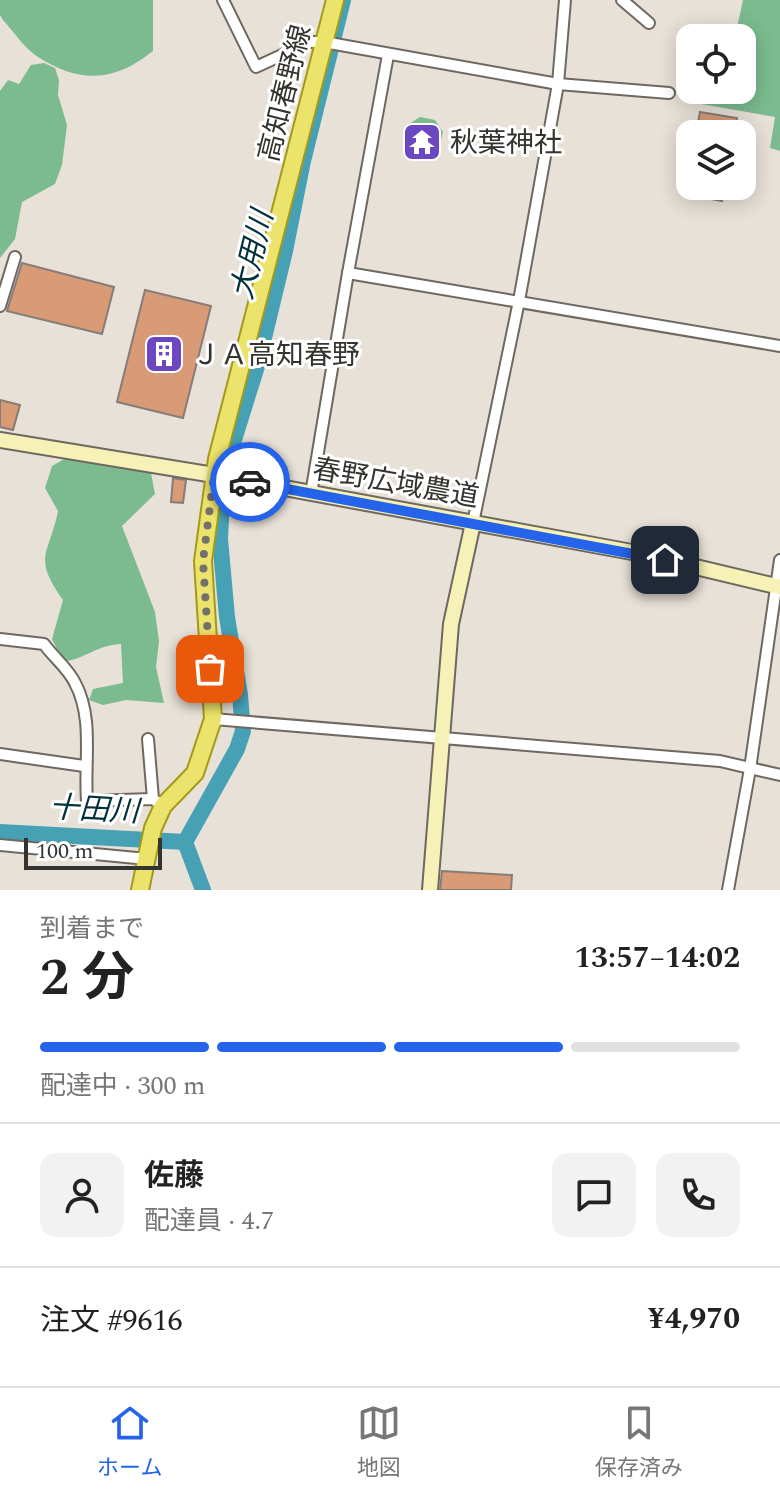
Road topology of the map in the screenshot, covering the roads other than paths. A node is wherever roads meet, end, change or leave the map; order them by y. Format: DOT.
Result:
graph roads {
  1 [pos="223,0"];
  2 [pos="335,0"];
  3 [pos="565,0"];
  4 [pos="622,0"];
  5 [pos="649,23"];
  6 [pos="331,43"];
  7 [pos="388,55"];
  8 [pos="558,84"];
  9 [pos="669,93"];
  10 [pos="15,257"];
  11 [pos="348,273"];
  12 [pos="519,301"];
  13 [pos="0,306"];
  14 [pos="780,346"];
  15 [pos="0,440"];
  16 [pos="214,475"];
  17 [pos="311,494"];
  18 [pos="473,523"];
  19 [pos="780,560"];
  20 [pos="778,586"];
  21 [pos="0,639"];
  22 [pos="220,719"];
  23 [pos="443,738"];
  24 [pos="148,739"];
  25 [pos="0,754"];
  26 [pos="84,766"];
  27 [pos="750,769"];
  28 [pos="780,775"];
  29 [pos="158,803"];
  30 [pos="0,845"];
  31 [pos="147,857"];
  32 [pos="140,890"];
  33 [pos="430,890"];
  34 [pos="728,890"];
  1 -- 6 [label="street"];
  2 -- 6 [label="main road, 高知春野線"];
  3 -- 8 [label="street"];
  4 -- 5 [label="street"];
  6 -- 7 [label="street"];
  6 -- 16 [label="main road, 高知春野線"];
  7 -- 8 [label="street"];
  7 -- 11 [label="street"];
  8 -- 9 [label="street"];
  8 -- 12 [label="street"];
  10 -- 13 [label="street"];
  11 -- 12 [label="street"];
  11 -- 17 [label="street"];
  12 -- 14 [label="street"];
  12 -- 18 [label="street"];
  15 -- 16 [label="street, 春野広域農道"];
  16 -- 17 [label="street, 春野広域農道"];
  16 -- 22 [label="main road, 高知春野線"];
  17 -- 18 [label="street, 春野広域農道"];
  18 -- 20 [label="street, 春野広域農道"];
  18 -- 23 [label="street"];
  19 -- 20 [label="street"];
  20 -- 27 [label="street"];
  21 -- 26 [label="street"];
  22 -- 23 [label="street"];
  22 -- 29 [label="main road, 高知春野線"];
  23 -- 27 [label="street"];
  23 -- 33 [label="street"];
  24 -- 29 [label="street"];
  25 -- 26 [label="street"];
  26 -- 29 [label="street"];
  27 -- 28 [label="street"];
  27 -- 34 [label="street"];
  29 -- 31 [label="main road, 高知春野線"];
  30 -- 31 [label="street"];
  31 -- 32 [label="main road, 高知春野線"];
}
